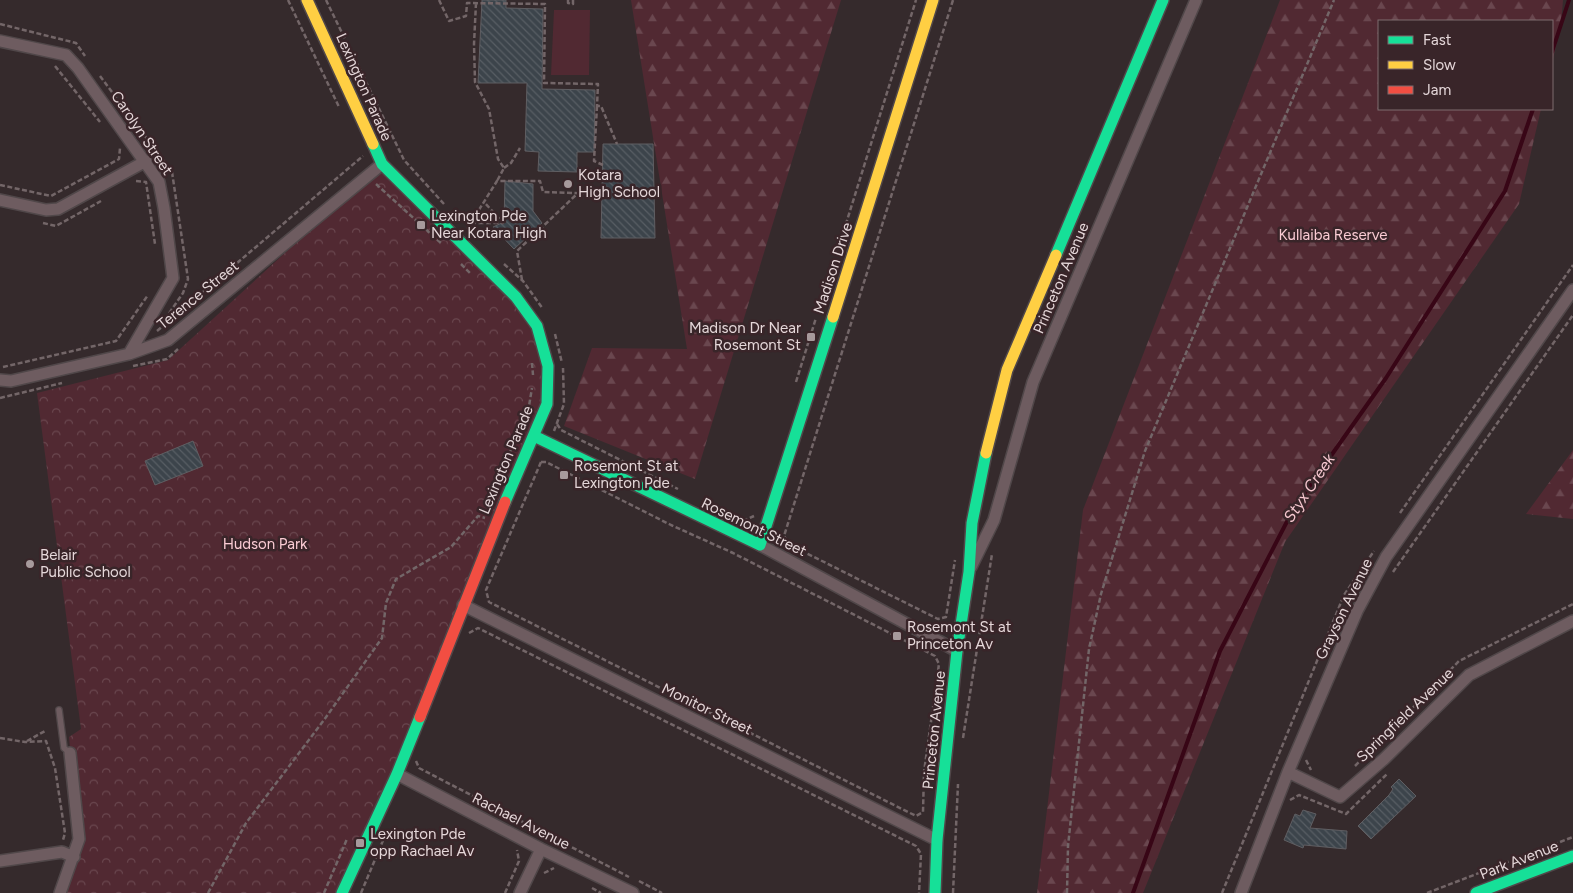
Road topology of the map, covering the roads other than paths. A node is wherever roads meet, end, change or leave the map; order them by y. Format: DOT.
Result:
graph roads {
  1 [pos="307,0"];
  2 [pos="933,0"];
  3 [pos="1163,0"];
  4 [pos="1196,0"];
  5 [pos="0,41"];
  6 [pos="146,161"];
  7 [pos="382,164"];
  8 [pos="0,200"];
  9 [pos="1573,290"];
  10 [pos="129,354"];
  11 [pos="0,380"];
  12 [pos="534,436"];
  13 [pos="760,545"];
  14 [pos="969,572"];
  15 [pos="464,605"];
  16 [pos="1573,621"];
  17 [pos="957,651"];
  18 [pos="59,710"];
  19 [pos="70,753"];
  20 [pos="1288,772"];
  21 [pos="397,774"];
  22 [pos="937,840"];
  23 [pos="541,849"];
  24 [pos="1573,856"];
  25 [pos="74,857"];
  26 [pos="0,861"];
  27 [pos="60,893"];
  28 [pos="342,893"];
  29 [pos="520,893"];
  30 [pos="633,893"];
  31 [pos="935,893"];
  32 [pos="1241,893"];
  33 [pos="1476,893"];
  1 -- 7 [label="street, Lexington Parade"];
  2 -- 13 [label="street, Madison Drive"];
  3 -- 14 [label="street, Princeton Avenue"];
  4 -- 14 [label="street, Princeton Avenue"];
  5 -- 6 [label="street, Carolyn Street"];
  6 -- 8 [label="street"];
  6 -- 10 [label="street, Carolyn Street"];
  7 -- 10 [label="street, Terence Street"];
  7 -- 12 [label="street, Lexington Parade"];
  9 -- 20 [label="street, Grayson Avenue"];
  10 -- 11 [label="street, Terence Street"];
  12 -- 13 [label="street, Rosemont Street"];
  12 -- 15 [label="street, Lexington Parade"];
  13 -- 17 [label="street, Rosemont Street"];
  14 -- 17 [label="street, Princeton Avenue"];
  15 -- 21 [label="street, Lexington Parade"];
  15 -- 22 [label="street, Monitor Street"];
  16 -- 20 [label="street, Springfield Avenue"];
  17 -- 22 [label="street, Princeton Avenue"];
  18 -- 19 [label="lane"];
  19 -- 25 [label="street"];
  20 -- 32 [label="street, Grayson Avenue"];
  21 -- 23 [label="street, Rachael Avenue"];
  21 -- 28 [label="street, Lexington Parade"];
  22 -- 31 [label="street, Princeton Avenue"];
  23 -- 29 [label="street"];
  23 -- 30 [label="street, Rachael Avenue"];
  24 -- 33 [label="street, Park Avenue"];
  25 -- 26 [label="street"];
  25 -- 27 [label="street"];
}
